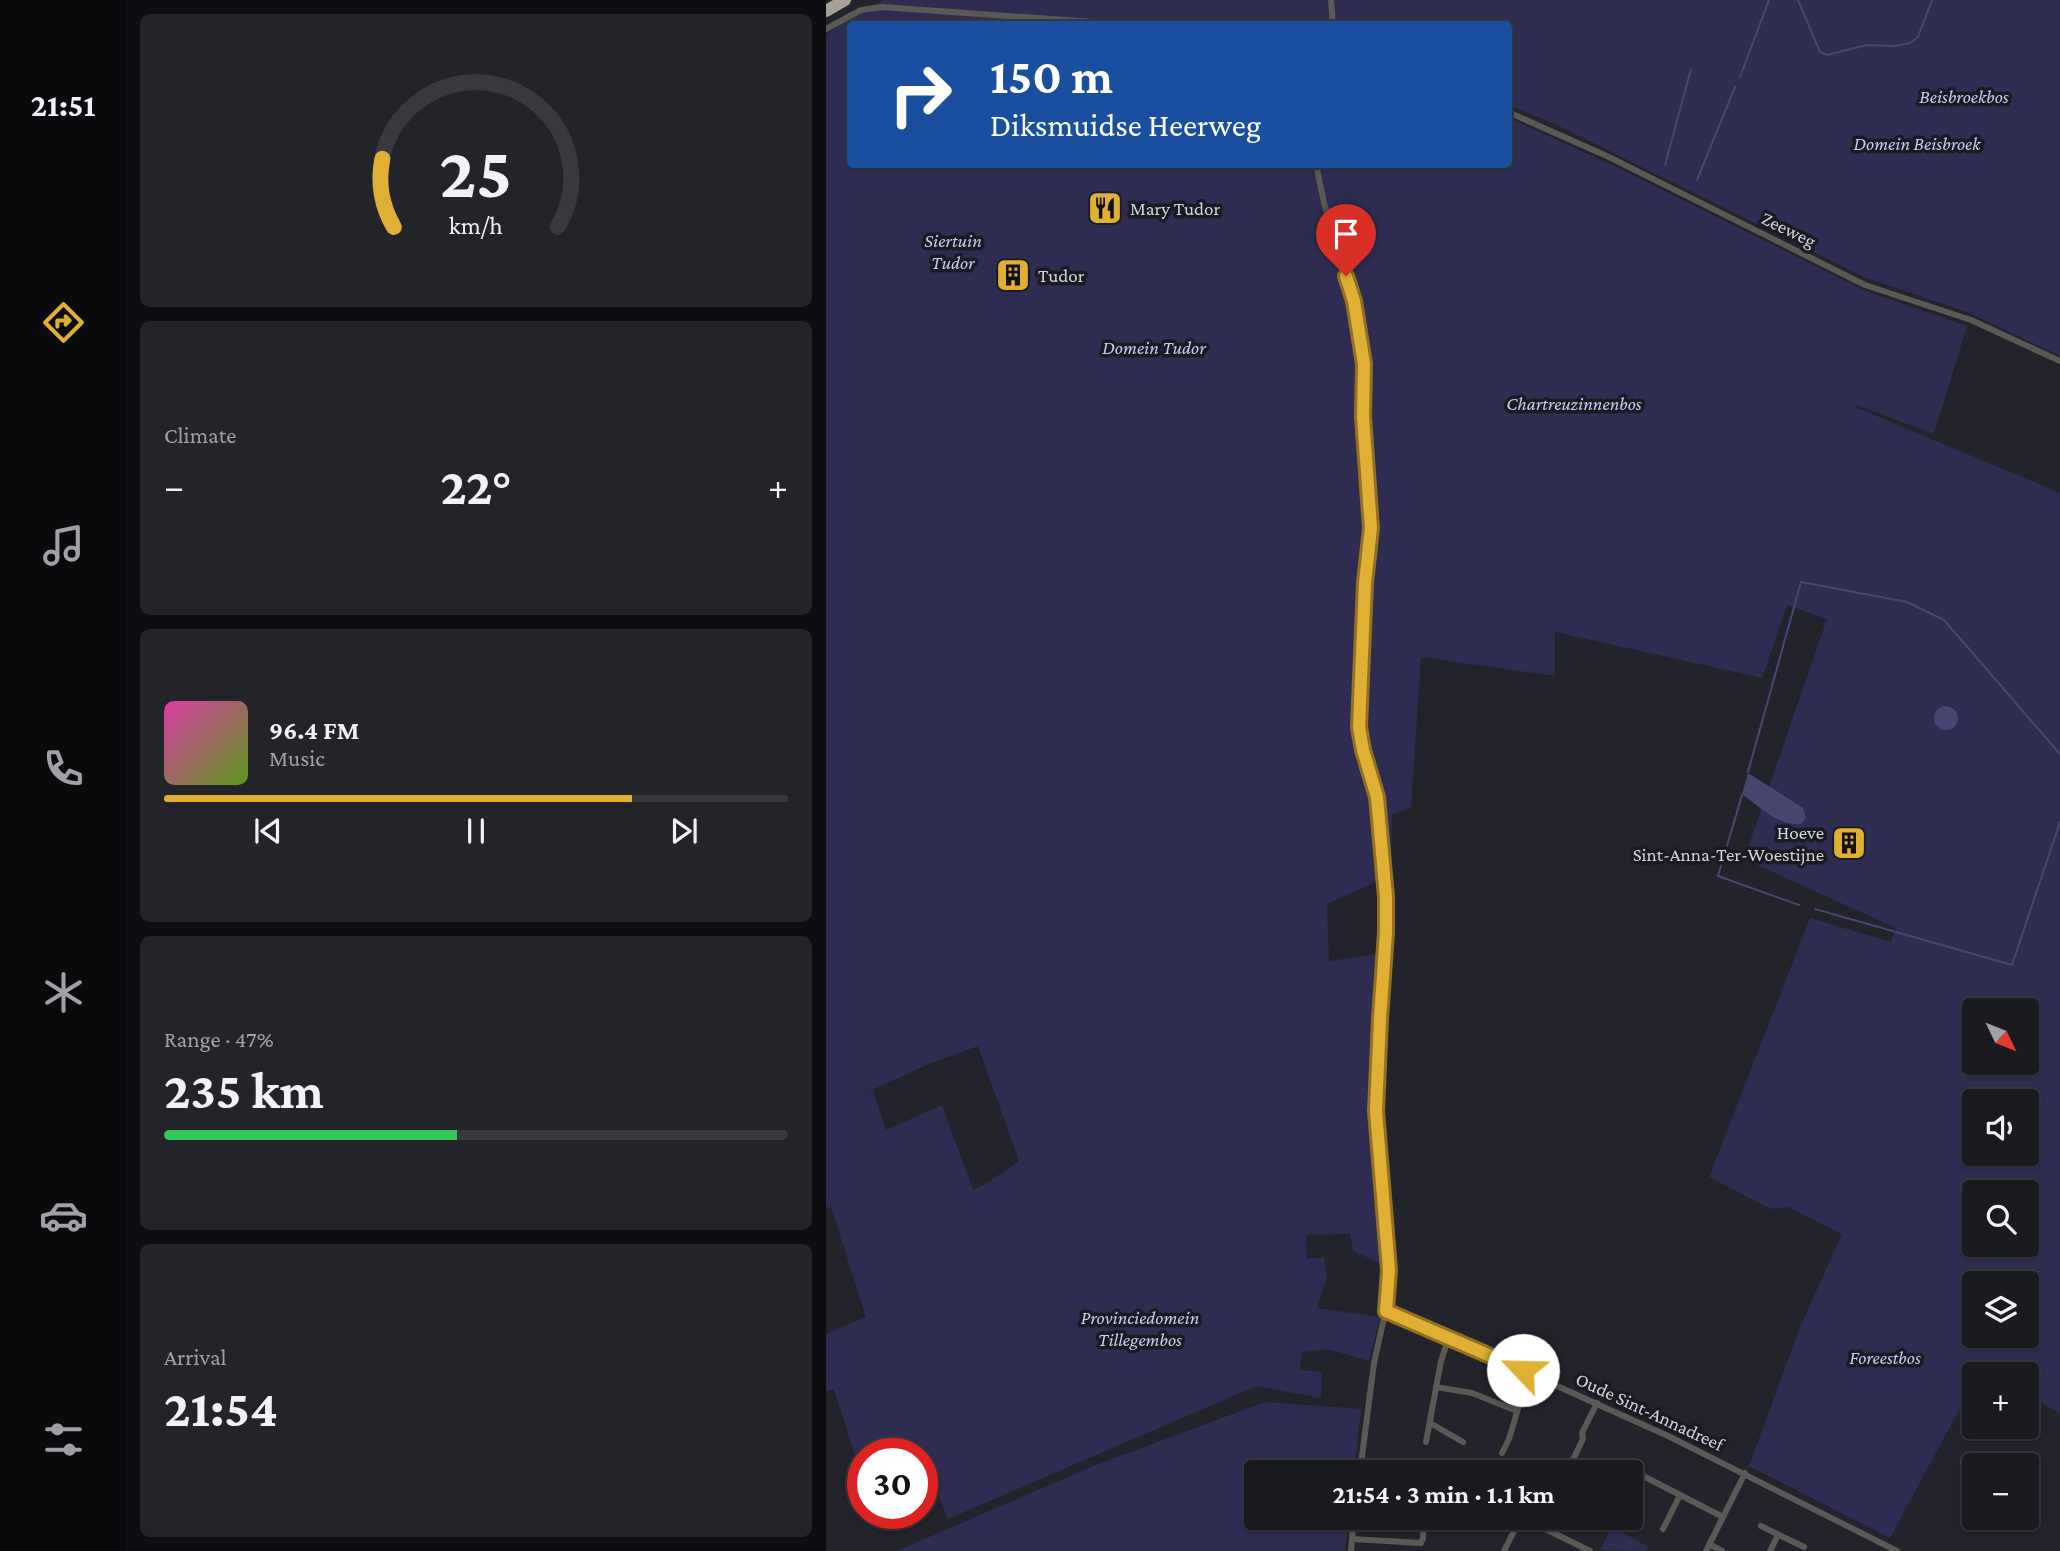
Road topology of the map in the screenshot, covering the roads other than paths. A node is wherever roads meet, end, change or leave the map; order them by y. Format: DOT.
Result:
graph roads {
  1 [pos="845,0"];
  2 [pos="1331,0"];
  3 [pos="826,11"];
  4 [pos="1080,21"];
  5 [pos="1333,21"];
  6 [pos="826,29"];
  7 [pos="1512,114"];
  8 [pos="1317,168"];
  9 [pos="2060,361"];
  10 [pos="1386,1311"];
  11 [pos="1449,1337"];
  12 [pos="1436,1387"];
  13 [pos="1520,1402"];
  14 [pos="1597,1403"];
  15 [pos="1517,1411"];
  16 [pos="1430,1423"];
  17 [pos="1426,1442"];
  18 [pos="1463,1442"];
  19 [pos="1502,1453"];
  20 [pos="1362,1460"];
  21 [pos="1572,1460"];
  22 [pos="1745,1473"];
  23 [pos="1643,1477"];
  24 [pos="1680,1495"];
  25 [pos="1723,1517"];
  26 [pos="1761,1527"];
  27 [pos="1662,1529"];
  28 [pos="1353,1530"];
  29 [pos="1423,1530"];
  30 [pos="1514,1530"];
  31 [pos="1547,1530"];
  32 [pos="1778,1535"];
  33 [pos="1352,1539"];
  34 [pos="1804,1547"];
  35 [pos="1707,1548"];
  36 [pos="1351,1551"];
  37 [pos="1504,1551"];
  38 [pos="1590,1551"];
  39 [pos="1722,1551"];
  40 [pos="1770,1551"];
  41 [pos="1897,1551"];
  1 -- 3 [label="highway"];
  2 -- 5 [label="street"];
  4 -- 6 [label="street"];
  7 -- 9 [label="street, Zeeweg"];
  8 -- 10 [label="street"];
  10 -- 11 [label="street, Oude Sint-Annadreef"];
  10 -- 20 [label="street"];
  11 -- 12 [label="street"];
  11 -- 14 [label="street, Oude Sint-Annadreef"];
  12 -- 15 [label="street"];
  12 -- 16 [label="street"];
  13 -- 15 [label="street"];
  14 -- 21 [label="street"];
  14 -- 22 [label="street, Oude Sint-Annadreef"];
  15 -- 19 [label="street"];
  16 -- 17 [label="street"];
  16 -- 18 [label="street"];
  22 -- 25 [label="street"];
  22 -- 41 [label="street, Oude Sint-Annadreef"];
  23 -- 24 [label="street"];
  24 -- 25 [label="street"];
  24 -- 27 [label="street"];
  25 -- 35 [label="street"];
  26 -- 32 [label="street"];
  28 -- 33 [label="street"];
  29 -- 33 [label="street"];
  30 -- 37 [label="street"];
  31 -- 38 [label="street"];
  32 -- 34 [label="street"];
  32 -- 40 [label="street"];
  33 -- 36 [label="street"];
  35 -- 39 [label="street"];
}
